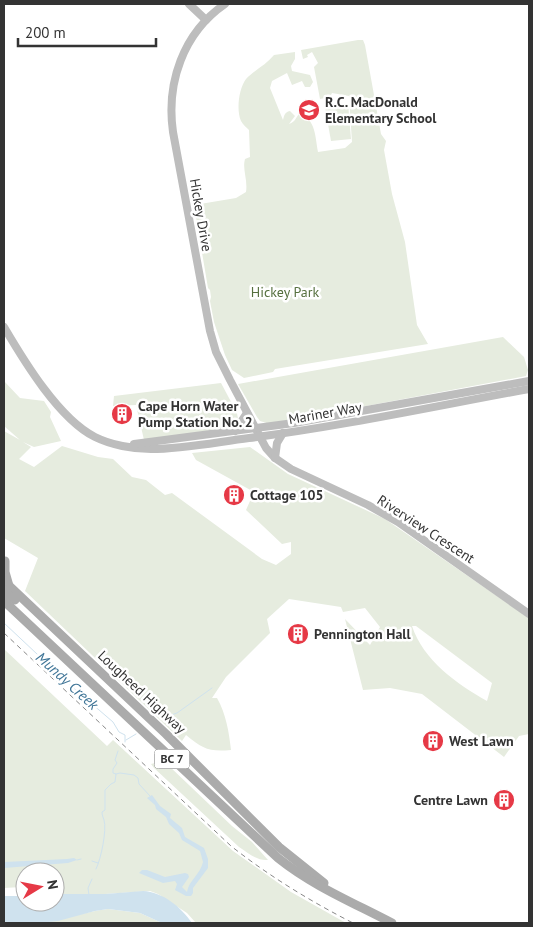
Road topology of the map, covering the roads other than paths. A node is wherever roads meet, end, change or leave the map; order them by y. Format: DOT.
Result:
graph roads {
  1 [pos="189,4"];
  2 [pos="225,4"];
  3 [pos="206,20"];
  4 [pos="4,327"];
  5 [pos="529,381"];
  6 [pos="529,389"];
  7 [pos="247,413"];
  8 [pos="236,431"];
  9 [pos="258,433"];
  10 [pos="283,433"];
  11 [pos="124,445"];
  12 [pos="275,458"];
  13 [pos="7,562"];
  14 [pos="6,586"];
  15 [pos="4,601"];
  16 [pos="529,614"];
  17 [pos="351,902"];
  18 [pos="392,923"];
  1 -- 3 [label="main road"];
  2 -- 3 [label="main road, Hickey Drive"];
  3 -- 7 [label="main road, Hickey Drive"];
  4 -- 11 [label="main road, Mariner Way"];
  5 -- 9 [label="main road, Mariner Way"];
  6 -- 10 [label="main road, Mariner Way"];
  7 -- 8 [label="main road"];
  7 -- 9 [label="main road, Hickey Drive"];
  8 -- 9 [label="main road, Mariner Way"];
  8 -- 11 [label="main road, Mariner Way"];
  9 -- 10 [label="main road, Mariner Way"];
  9 -- 11 [label="main road, Mariner Way"];
  9 -- 12 [label="main road, Riverview Crescent"];
  10 -- 12 [label="main road"];
  12 -- 16 [label="main road, Riverview Crescent"];
  13 -- 14 [label="main road"];
  14 -- 17 [label="main road, Lougheed Highway / BC 7"];
  15 -- 17 [label="main road, Lougheed Highway / BC 7"];
  17 -- 18 [label="main road, Lougheed Highway / BC 7"];
}
